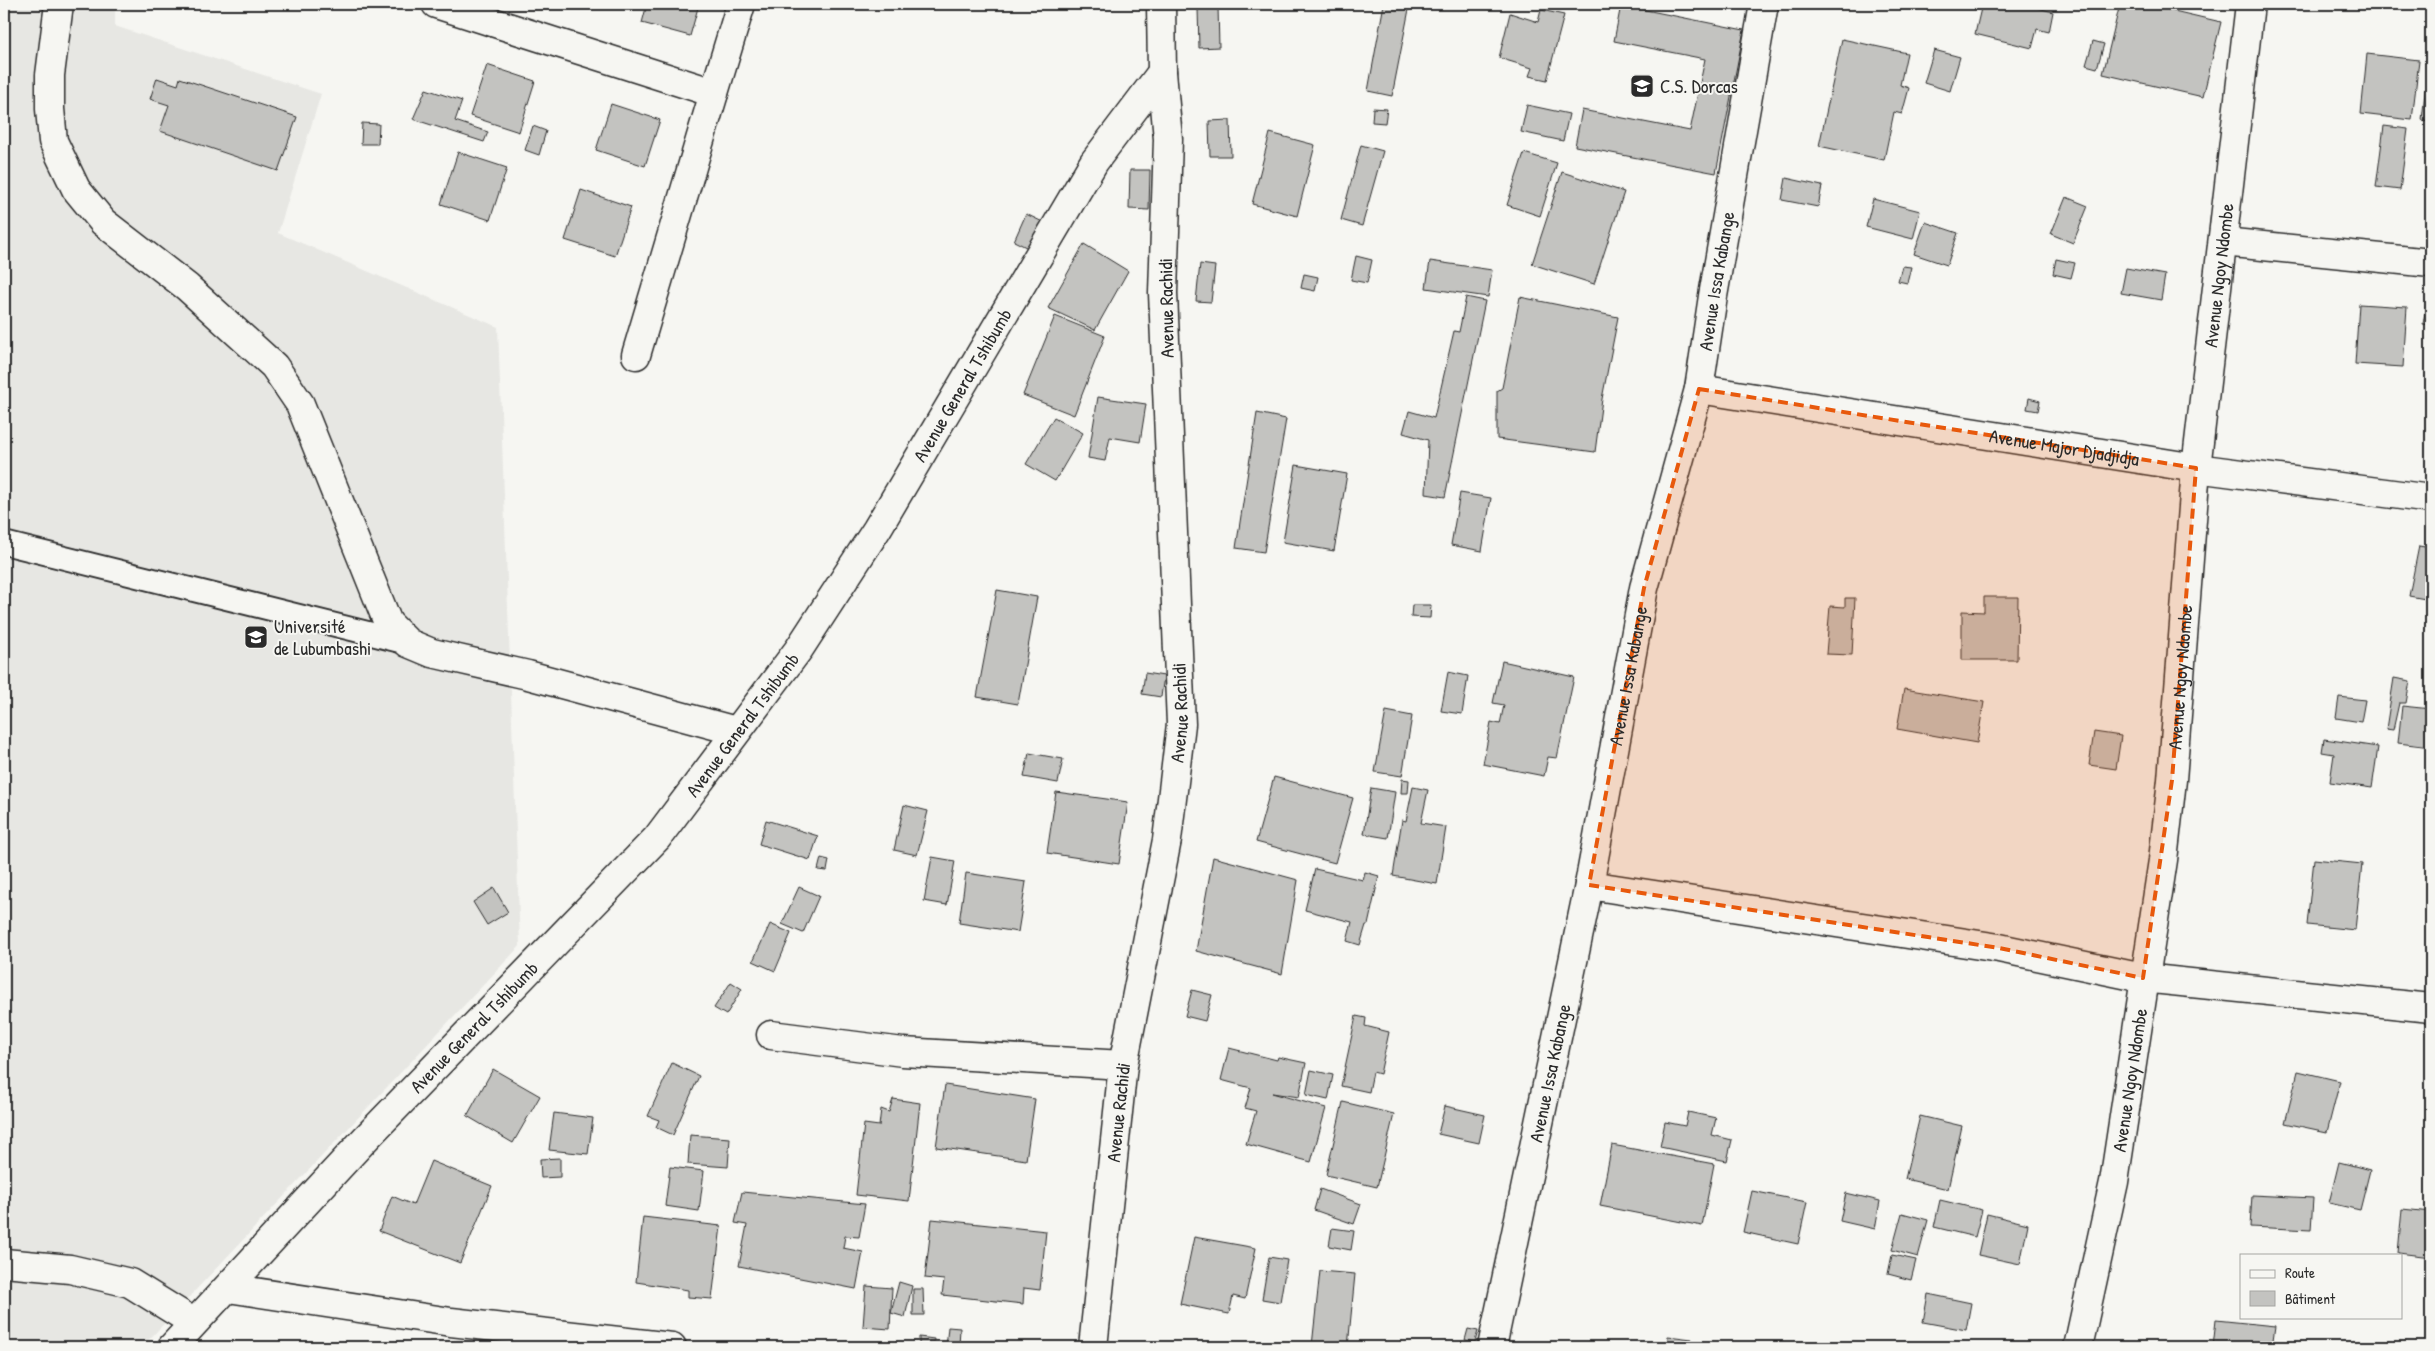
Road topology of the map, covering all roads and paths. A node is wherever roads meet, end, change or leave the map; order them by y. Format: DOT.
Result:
graph roads {
  1 [pos="59,4"];
  2 [pos="436,4"];
  3 [pos="741,4"];
  4 [pos="1161,4"];
  5 [pos="1764,4"];
  6 [pos="2250,4"];
  7 [pos="1162,72"];
  8 [pos="714,92"];
  9 [pos="2223,242"];
  10 [pos="2431,263"];
  11 [pos="636,355"];
  12 [pos="1699,389"];
  13 [pos="2196,468"];
  14 [pos="2431,499"];
  15 [pos="4,543"];
  16 [pos="408,643"];
  17 [pos="736,731"];
  18 [pos="1589,885"];
  19 [pos="2143,978"];
  20 [pos="2431,1008"];
  21 [pos="771,1035"];
  22 [pos="1123,1066"];
  23 [pos="4,1263"];
  24 [pos="228,1288"];
  25 [pos="193,1322"];
  26 [pos="172,1347"];
  27 [pos="672,1347"];
  28 [pos="1093,1347"];
  29 [pos="1492,1347"];
  30 [pos="2078,1347"];
  1 -- 16 [label="street"];
  2 -- 8 [label="street"];
  3 -- 8 [label="street"];
  4 -- 7 [label="street"];
  5 -- 12 [label="street, Avenue Issa Kabange"];
  6 -- 9 [label="street, Avenue Ngoy Ndombe"];
  7 -- 17 [label="street, Avenue General Tshibumb"];
  7 -- 22 [label="street, Avenue Rachidi"];
  8 -- 11 [label="street"];
  9 -- 10 [label="street"];
  9 -- 13 [label="street, Avenue Ngoy Ndombe"];
  12 -- 13 [label="street, Avenue Major Djadjidja"];
  12 -- 18 [label="street, Avenue Issa Kabange"];
  13 -- 14 [label="street, Avenue Major Djadjidja"];
  13 -- 19 [label="street, Avenue Ngoy Ndombe"];
  15 -- 16 [label="lane"];
  16 -- 17 [label="street"];
  17 -- 24 [label="street, Avenue General Tshibumb"];
  18 -- 19 [label="street"];
  18 -- 29 [label="street, Avenue Issa Kabange"];
  19 -- 20 [label="street"];
  19 -- 30 [label="street, Avenue Ngoy Ndombe"];
  21 -- 22 [label="street"];
  22 -- 28 [label="street, Avenue Rachidi"];
  23 -- 25 [label="street"];
  24 -- 25 [label="street, Avenue General Tshibumb"];
  24 -- 27 [label="street"];
  25 -- 26 [label="street, Avenue General Tshibumb"];
}
